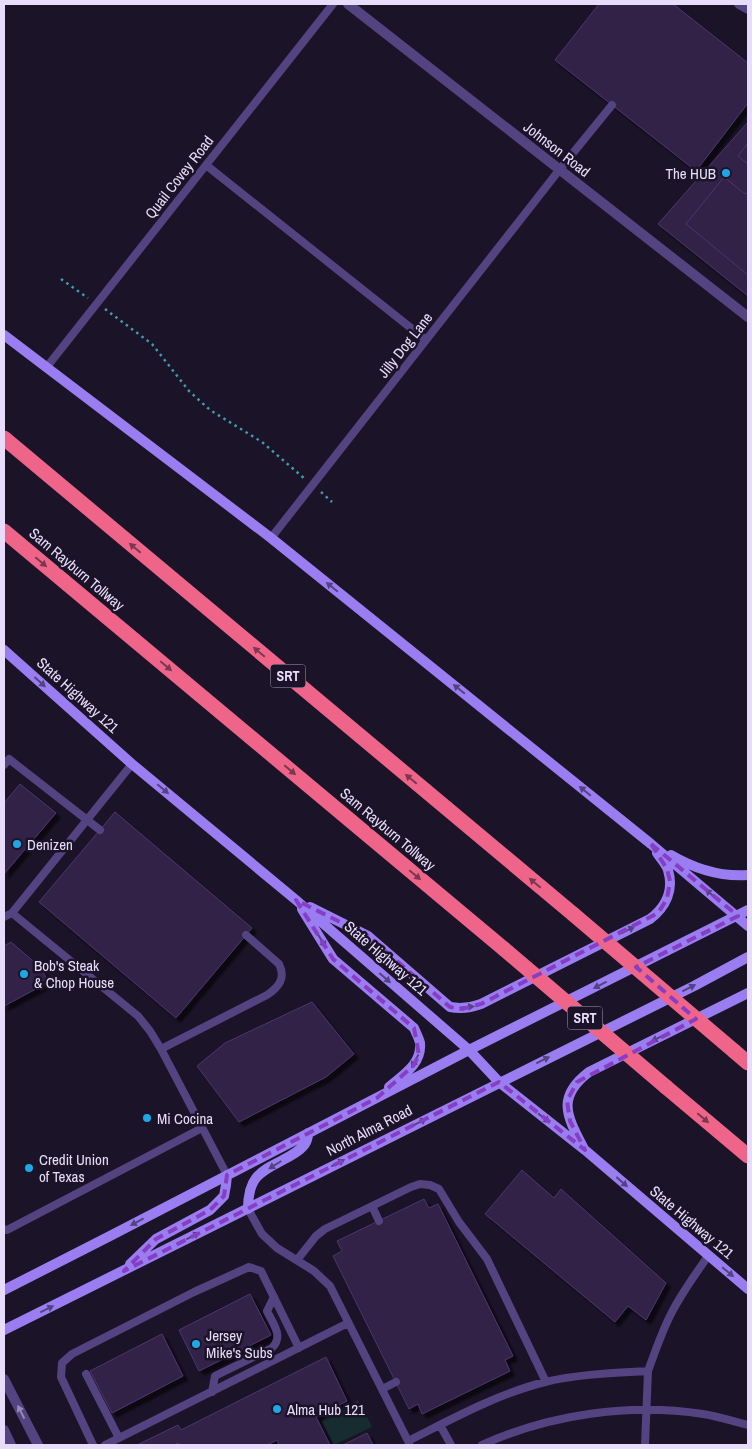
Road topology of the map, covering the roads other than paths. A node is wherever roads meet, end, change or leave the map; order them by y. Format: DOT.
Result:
graph roads {
  1 [pos="333,4"];
  2 [pos="348,4"];
  3 [pos="739,4"];
  4 [pos="748,9"];
  5 [pos="612,105"];
  6 [pos="206,165"];
  7 [pos="560,170"];
  8 [pos="748,317"];
  9 [pos="4,335"];
  10 [pos="426,340"];
  11 [pos="46,368"];
  12 [pos="4,438"];
  13 [pos="4,531"];
  14 [pos="271,538"];
  15 [pos="4,650"];
  16 [pos="5,760"];
  17 [pos="132,764"];
  18 [pos="87,820"];
  19 [pos="100,830"];
  20 [pos="651,844"];
  21 [pos="748,875"];
  22 [pos="296,900"];
  23 [pos="748,910"];
  24 [pos="12,913"];
  25 [pos="738,916"];
  26 [pos="4,917"];
  27 [pos="748,926"];
  28 [pos="246,935"];
  29 [pos="748,957"];
  30 [pos="748,993"];
  31 [pos="161,1049"];
  32 [pos="469,1050"];
  33 [pos="748,1063"];
  34 [pos="499,1082"];
  35 [pos="377,1098"];
  36 [pos="202,1128"];
  37 [pos="308,1133"];
  38 [pos="585,1150"];
  39 [pos="748,1156"];
  40 [pos="227,1175"];
  41 [pos="372,1206"];
  42 [pos="248,1209"];
  43 [pos="379,1221"];
  44 [pos="4,1229"];
  45 [pos="708,1256"];
  46 [pos="297,1260"];
  47 [pos="124,1271"];
  48 [pos="748,1289"];
  49 [pos="4,1290"];
  50 [pos="274,1296"];
  51 [pos="348,1323"];
  52 [pos="4,1330"];
  53 [pos="300,1348"];
  54 [pos="648,1371"];
  55 [pos="86,1374"];
  56 [pos="4,1379"];
  57 [pos="396,1382"];
  58 [pos="546,1382"];
  59 [pos="382,1389"];
  60 [pos="212,1392"];
  61 [pos="646,1409"];
  62 [pos="440,1425"];
  63 [pos="748,1425"];
  64 [pos="4,1430"];
  65 [pos="119,1438"];
  66 [pos="409,1443"];
  67 [pos="11,1445"];
  68 [pos="38,1445"];
  69 [pos="93,1445"];
  70 [pos="105,1445"];
  71 [pos="450,1445"];
  72 [pos="482,1445"];
  73 [pos="645,1445"];
  1 -- 6 [label="lane, Quail Covey Road"];
  2 -- 7 [label="street, Johnson Road"];
  3 -- 4 [label="street"];
  5 -- 7 [label="lane, Jilly Dog Lane"];
  6 -- 10 [label="lane"];
  6 -- 11 [label="lane, Quail Covey Road"];
  7 -- 8 [label="street, Johnson Road"];
  7 -- 10 [label="lane, Jilly Dog Lane"];
  9 -- 11 [label="main road"];
  10 -- 14 [label="lane, Jilly Dog Lane"];
  11 -- 14 [label="main road"];
  33 -- 12 [label="highway, SRT, one-way, bridge"];
  13 -- 39 [label="highway, Sam Rayburn Tollway / SRT, one-way, bridge"];
  20 -- 14 [label="main road, one-way"];
  15 -- 17 [label="main road, State Highway 121, one-way"];
  16 -- 18 [label="lane"];
  17 -- 18 [label="lane"];
  17 -- 22 [label="main road, State Highway 121, one-way"];
  18 -- 19 [label="lane"];
  18 -- 24 [label="lane"];
  20 -- 21 [label="main road"];
  22 -- 20 [label="main road, one-way"];
  25 -- 20 [label="main road, one-way"];
  22 -- 32 [label="main road, State Highway 121, one-way"];
  22 -- 35 [label="main road, one-way"];
  23 -- 25 [label="main road, North Alma Road"];
  24 -- 26 [label="lane"];
  24 -- 31 [label="lane"];
  25 -- 27 [label="main road"];
  25 -- 32 [label="main road, North Alma Road, one-way"];
  28 -- 31 [label="lane"];
  34 -- 29 [label="main road, North Alma Road, one-way"];
  30 -- 38 [label="main road, one-way"];
  31 -- 36 [label="lane"];
  32 -- 34 [label="main road, State Highway 121"];
  32 -- 35 [label="main road, North Alma Road"];
  34 -- 38 [label="main road, State Highway 121, one-way"];
  42 -- 34 [label="main road, North Alma Road, one-way"];
  35 -- 37 [label="main road, North Alma Road"];
  36 -- 40 [label="lane"];
  36 -- 44 [label="lane"];
  37 -- 40 [label="main road, North Alma Road"];
  37 -- 42 [label="main road, one-way"];
  38 -- 45 [label="main road, State Highway 121, one-way"];
  40 -- 47 [label="main road"];
  40 -- 49 [label="main road, North Alma Road, one-way"];
  41 -- 43 [label="lane"];
  41 -- 46 [label="lane"];
  41 -- 58 [label="lane"];
  42 -- 46 [label="lane"];
  47 -- 42 [label="main road, North Alma Road, one-way"];
  45 -- 48 [label="main road, State Highway 121, one-way"];
  45 -- 54 [label="lane"];
  46 -- 51 [label="lane"];
  52 -- 47 [label="main road, North Alma Road, one-way"];
  50 -- 53 [label="lane"];
  50 -- 60 [label="lane"];
  50 -- 69 [label="lane"];
  51 -- 53 [label="lane"];
  51 -- 59 [label="lane"];
  53 -- 60 [label="lane"];
  54 -- 58 [label="lane"];
  54 -- 61 [label="lane"];
  55 -- 65 [label="lane"];
  68 -- 56 [label="street, one-way"];
  57 -- 59 [label="lane"];
  58 -- 62 [label="lane"];
  59 -- 66 [label="lane"];
  60 -- 65 [label="lane"];
  61 -- 63 [label="lane"];
  61 -- 72 [label="lane"];
  61 -- 73 [label="lane"];
  62 -- 66 [label="lane"];
  62 -- 71 [label="lane"];
  64 -- 67 [label="street"];
  65 -- 70 [label="lane"];
}
